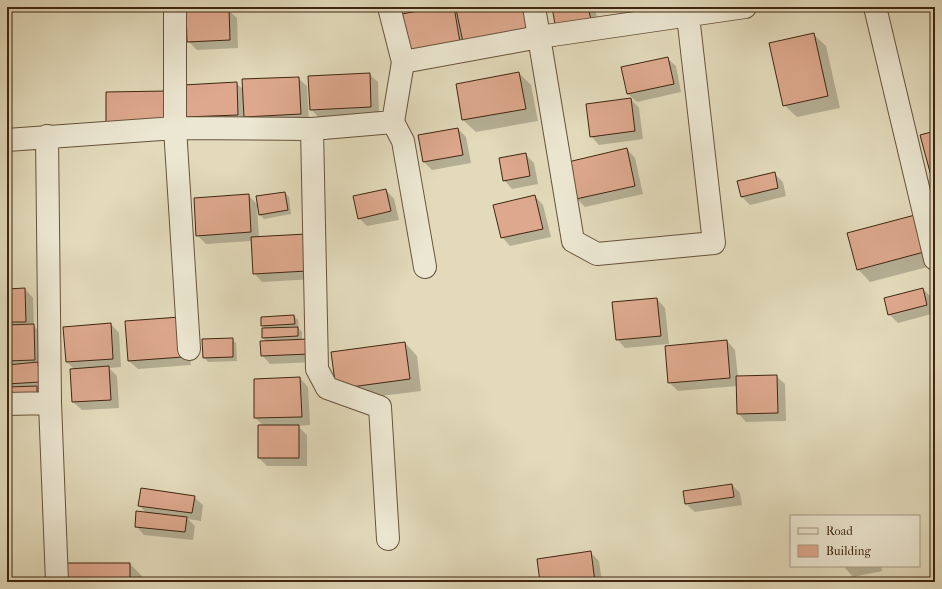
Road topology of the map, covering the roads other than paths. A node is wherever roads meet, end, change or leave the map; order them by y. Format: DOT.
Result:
graph roads {
  1 [pos="175,7"];
  2 [pos="389,7"];
  3 [pos="534,7"];
  4 [pos="745,7"];
  5 [pos="875,7"];
  6 [pos="687,11"];
  7 [pos="539,37"];
  8 [pos="403,62"];
  9 [pos="394,122"];
  10 [pos="175,128"];
  11 [pos="312,129"];
  12 [pos="47,136"];
  13 [pos="7,140"];
  14 [pos="935,259"];
  15 [pos="425,267"];
  16 [pos="189,349"];
  17 [pos="50,403"];
  18 [pos="7,404"];
  19 [pos="388,539"];
  20 [pos="57,582"];
  1 -- 10 [label="street"];
  2 -- 8 [label="street"];
  3 -- 7 [label="street"];
  4 -- 6 [label="street"];
  5 -- 14 [label="street"];
  6 -- 7 [label="street"];
  6 -- 7 [label="street"];
  7 -- 8 [label="street"];
  8 -- 9 [label="street"];
  9 -- 11 [label="street"];
  9 -- 15 [label="street"];
  10 -- 11 [label="street"];
  10 -- 12 [label="street"];
  10 -- 16 [label="street"];
  11 -- 19 [label="street"];
  12 -- 13 [label="street"];
  12 -- 17 [label="street"];
  17 -- 18 [label="street"];
  17 -- 20 [label="street"];
}
